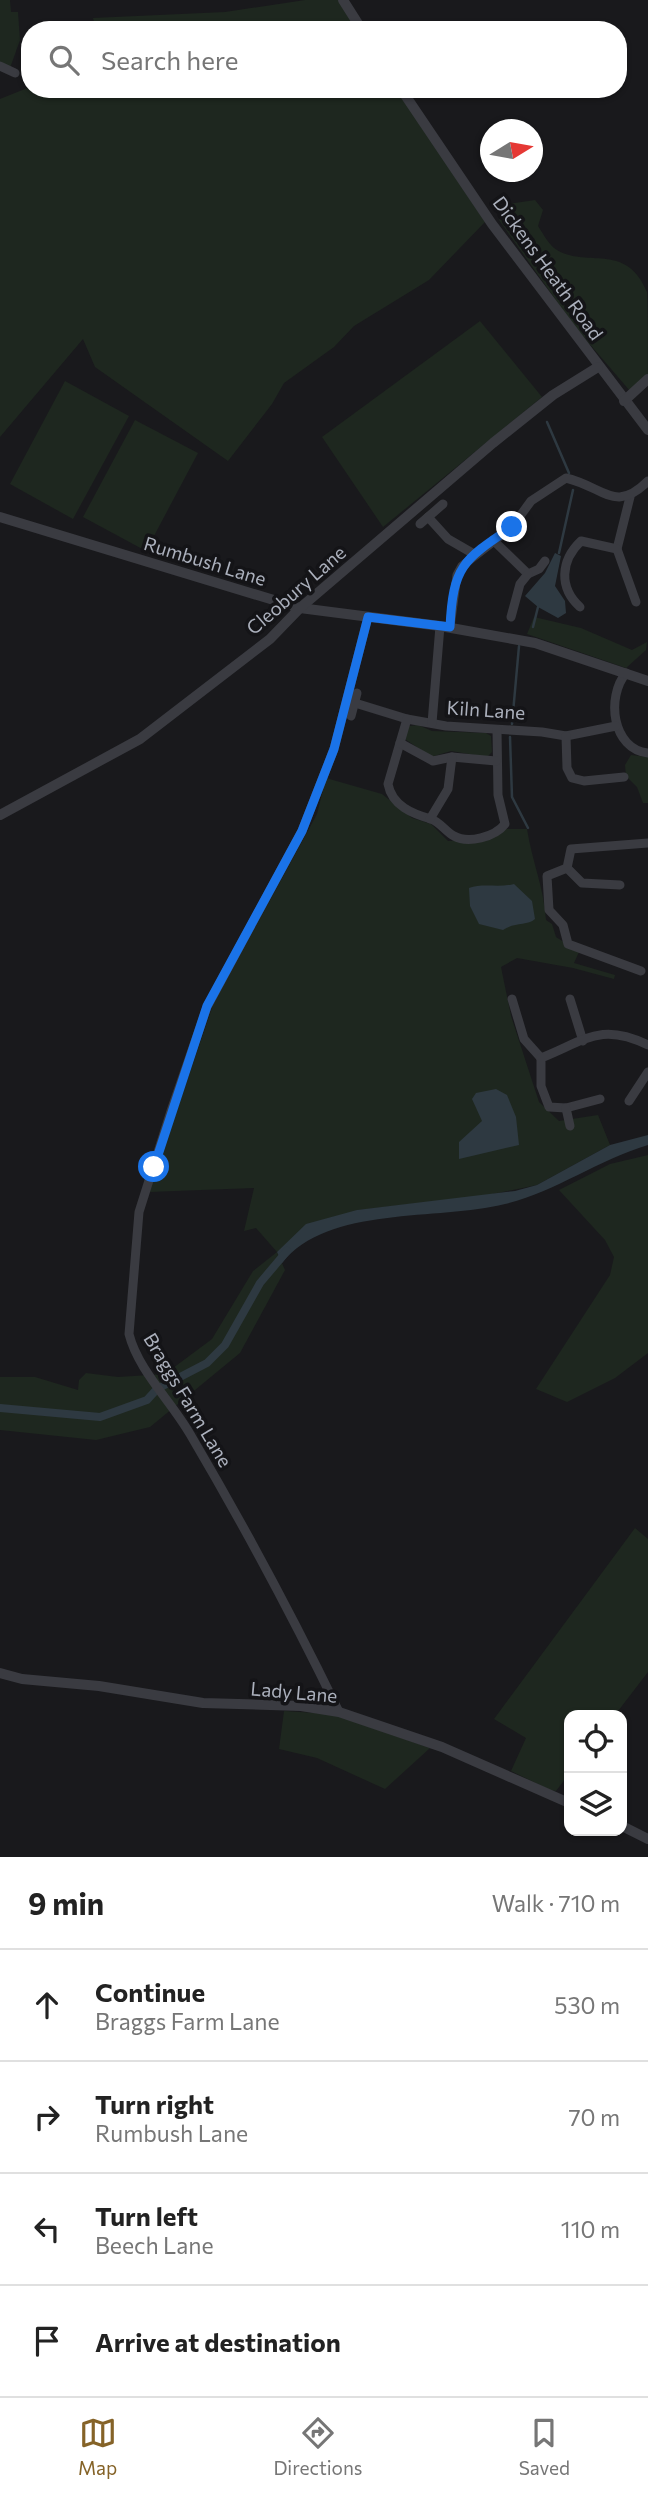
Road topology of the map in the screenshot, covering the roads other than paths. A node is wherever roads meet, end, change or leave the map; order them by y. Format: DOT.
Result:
graph roads {
  1 [pos="342,0"];
  2 [pos="356,21"];
  3 [pos="0,65"];
  4 [pos="15,72"];
  5 [pos="407,98"];
  6 [pos="598,367"];
  7 [pos="648,379"];
  8 [pos="624,401"];
  9 [pos="648,430"];
  10 [pos="648,481"];
  11 [pos="630,497"];
  12 [pos="443,504"];
  13 [pos="0,517"];
  14 [pos="428,517"];
  15 [pos="420,524"];
  16 [pos="493,540"];
  17 [pos="617,550"];
  18 [pos="474,554"];
  19 [pos="545,561"];
  20 [pos="528,574"];
  21 [pos="636,602"];
  22 [pos="513,603"];
  23 [pos="580,607"];
  24 [pos="300,608"];
  25 [pos="524,609"];
  26 [pos="368,617"];
  27 [pos="511,617"];
  28 [pos="445,627"];
  29 [pos="626,673"];
  30 [pos="648,681"];
  31 [pos="357,692"];
  32 [pos="355,703"];
  33 [pos="351,716"];
  34 [pos="407,719"];
  35 [pos="432,723"];
  36 [pos="616,726"];
  37 [pos="497,730"];
  38 [pos="566,736"];
  39 [pos="400,743"];
  40 [pos="648,752"];
  41 [pos="452,757"];
  42 [pos="496,761"];
  43 [pos="624,777"];
  44 [pos="0,815"];
  45 [pos="430,819"];
  46 [pos="648,843"];
  47 [pos="567,869"];
  48 [pos="620,885"];
  49 [pos="641,971"];
  50 [pos="512,999"];
  51 [pos="570,999"];
  52 [pos="583,1041"];
  53 [pos="648,1045"];
  54 [pos="541,1058"];
  55 [pos="648,1072"];
  56 [pos="600,1098"];
  57 [pos="629,1101"];
  58 [pos="566,1108"];
  59 [pos="570,1126"];
  60 [pos="0,1673"];
  61 [pos="339,1712"];
  62 [pos="564,1801"];
  63 [pos="627,1828"];
  64 [pos="648,1839"];
  1 -- 2 [label="street"];
  3 -- 4 [label="street"];
  5 -- 6 [label="street, Dickens Heath Road"];
  6 -- 8 [label="street, Dickens Heath Road"];
  6 -- 24 [label="street, Cleobury Lane"];
  7 -- 8 [label="street"];
  8 -- 9 [label="street, Dickens Heath Road"];
  10 -- 11 [label="street"];
  11 -- 16 [label="street"];
  11 -- 17 [label="street"];
  12 -- 14 [label="street"];
  13 -- 24 [label="street, Rumbush Lane"];
  14 -- 15 [label="street"];
  14 -- 18 [label="street"];
  16 -- 18 [label="street"];
  16 -- 20 [label="street"];
  17 -- 21 [label="street"];
  17 -- 23 [label="street"];
  18 -- 28 [label="street"];
  19 -- 20 [label="street"];
  20 -- 22 [label="street"];
  22 -- 25 [label="street"];
  22 -- 27 [label="street"];
  24 -- 26 [label="street, Rumbush Lane"];
  24 -- 44 [label="street, Cleobury Lane"];
  26 -- 28 [label="street, Rumbush Lane"];
  26 -- 61 [label="street, Braggs Farm Lane"];
  28 -- 29 [label="street, Rumbush Lane"];
  28 -- 35 [label="street"];
  29 -- 30 [label="street, Rumbush Lane"];
  29 -- 36 [label="street"];
  31 -- 32 [label="street"];
  32 -- 33 [label="street"];
  32 -- 34 [label="street, Kiln Lane"];
  34 -- 35 [label="street, Kiln Lane"];
  34 -- 39 [label="street"];
  35 -- 37 [label="street, Kiln Lane"];
  36 -- 38 [label="street, Kiln Lane"];
  36 -- 40 [label="street"];
  37 -- 38 [label="street, Kiln Lane"];
  37 -- 42 [label="street"];
  38 -- 43 [label="street"];
  39 -- 41 [label="street"];
  39 -- 45 [label="street"];
  41 -- 42 [label="street"];
  41 -- 45 [label="street"];
  42 -- 45 [label="street"];
  46 -- 47 [label="street"];
  47 -- 48 [label="street"];
  47 -- 49 [label="street"];
  50 -- 54 [label="street"];
  51 -- 52 [label="street"];
  52 -- 53 [label="street"];
  52 -- 54 [label="street"];
  54 -- 58 [label="street"];
  55 -- 57 [label="street"];
  56 -- 58 [label="street"];
  58 -- 59 [label="street"];
  60 -- 61 [label="street, Lady Lane"];
  61 -- 62 [label="street, Lady Lane"];
  63 -- 64 [label="street"];
}
